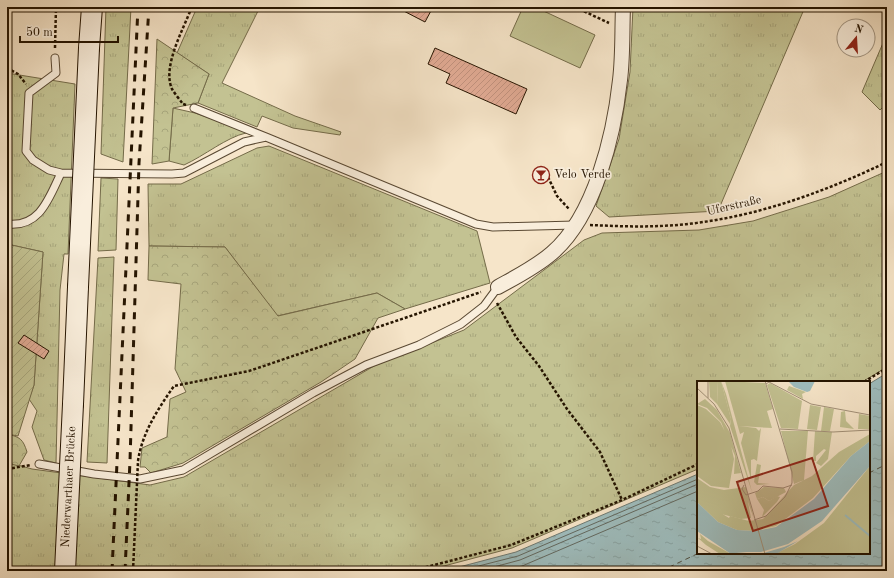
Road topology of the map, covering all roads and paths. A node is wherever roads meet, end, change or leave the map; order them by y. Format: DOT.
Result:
graph roads {
  1 [pos="56,7"];
  2 [pos="92,7"];
  3 [pos="575,7"];
  4 [pos="623,7"];
  5 [pos="192,9"];
  6 [pos="622,29"];
  7 [pos="55,58"];
  8 [pos="7,68"];
  9 [pos="29,93"];
  10 [pos="194,108"];
  11 [pos="266,137"];
  12 [pos="887,162"];
  13 [pos="60,173"];
  14 [pos="548,177"];
  15 [pos="570,210"];
  16 [pos="7,224"];
  17 [pos="577,225"];
  18 [pos="495,290"];
  19 [pos="887,368"];
  20 [pos="866,381"];
  21 [pos="39,464"];
  22 [pos="697,464"];
  23 [pos="7,468"];
  24 [pos="622,500"];
  25 [pos="65,571"];
  26 [pos="132,571"];
  27 [pos="411,571"];
  1 -- 7 [label="path"];
  2 -- 25 [label="main road, Niederwarthaer Brücke, bridge"];
  3 -- 6 [label="path"];
  4 -- 6 [label="street"];
  5 -- 10 [label="path"];
  6 -- 17 [label="street"];
  7 -- 9 [label="lane"];
  8 -- 9 [label="path"];
  9 -- 13 [label="lane"];
  10 -- 11 [label="lane"];
  11 -- 13 [label="lane"];
  11 -- 17 [label="lane"];
  12 -- 17 [label="path, Uferstraße"];
  13 -- 16 [label="lane"];
  14 -- 15 [label="path"];
  17 -- 18 [label="street"];
  18 -- 21 [label="lane"];
  18 -- 24 [label="path"];
  18 -- 26 [label="path, bridge"];
  19 -- 20 [label="path"];
  21 -- 23 [label="path"];
  22 -- 24 [label="path"];
  24 -- 27 [label="path"];
}
